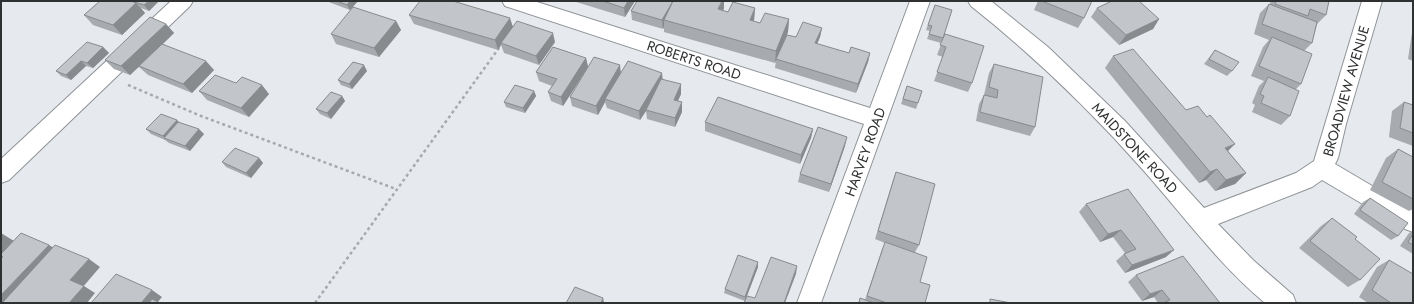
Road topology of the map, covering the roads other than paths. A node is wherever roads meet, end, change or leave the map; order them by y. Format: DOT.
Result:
graph roads {
  1 [pos="183,1"];
  2 [pos="512,1"];
  3 [pos="920,1"];
  4 [pos="978,1"];
  5 [pos="1372,1"];
  6 [pos="877,119"];
  7 [pos="1322,168"];
  8 [pos="1,173"];
  9 [pos="1201,220"];
  10 [pos="1413,222"];
  11 [pos="809,303"];
  12 [pos="1284,303"];
  1 -- 8 [label="street"];
  2 -- 6 [label="street, ROBERTS ROAD"];
  3 -- 6 [label="street, HARVEY ROAD"];
  4 -- 9 [label="street, MAIDSTONE ROAD"];
  5 -- 7 [label="street, BROADVIEW AVENUE"];
  6 -- 11 [label="street, HARVEY ROAD"];
  7 -- 9 [label="street, BROADVIEW AVENUE"];
  7 -- 10 [label="street"];
  9 -- 12 [label="street, MAIDSTONE ROAD"];
}
